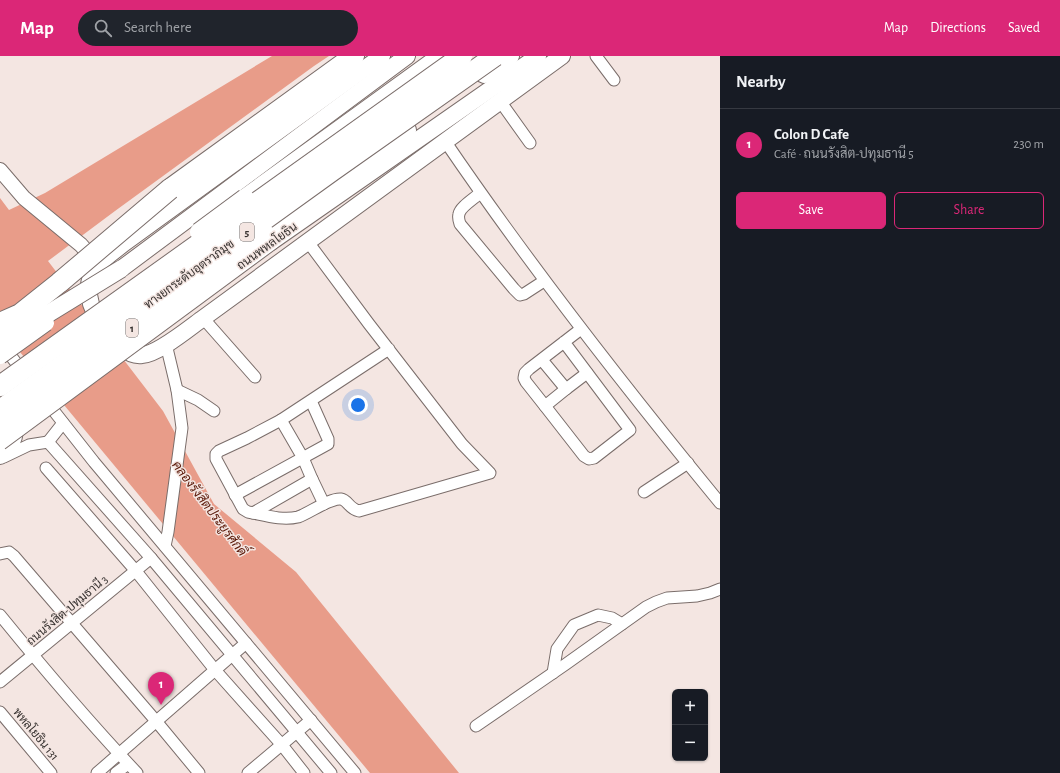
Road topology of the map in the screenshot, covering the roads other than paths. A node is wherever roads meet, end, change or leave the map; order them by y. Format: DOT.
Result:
graph roads {
  1 [pos="354,56"];
  2 [pos="382,56"];
  3 [pos="407,56"];
  4 [pos="441,56"];
  5 [pos="462,56"];
  6 [pos="495,56"];
  7 [pos="510,56"];
  8 [pos="538,56"];
  9 [pos="562,56"];
  10 [pos="596,56"];
  11 [pos="614,80"];
  12 [pos="500,101"];
  13 [pos="445,141"];
  14 [pos="530,143"];
  15 [pos="0,170"];
  16 [pos="480,193"];
  17 [pos="268,237"];
  18 [pos="308,242"];
  19 [pos="99,265"];
  20 [pos="121,269"];
  21 [pos="544,281"];
  22 [pos="203,318"];
  23 [pos="0,323"];
  24 [pos="581,329"];
  25 [pos="0,341"];
  26 [pos="564,342"];
  27 [pos="166,344"];
  28 [pos="389,349"];
  29 [pos="0,356"];
  30 [pos="542,360"];
  31 [pos="587,373"];
  32 [pos="255,377"];
  33 [pos="0,379"];
  34 [pos="0,386"];
  35 [pos="566,389"];
  36 [pos="0,390"];
  37 [pos="177,390"];
  38 [pos="311,401"];
  39 [pos="545,406"];
  40 [pos="0,410"];
  41 [pos="214,411"];
  42 [pos="281,420"];
  43 [pos="64,423"];
  44 [pos="0,424"];
  45 [pos="0,442"];
  46 [pos="48,442"];
  47 [pos="0,458"];
  48 [pos="303,458"];
  49 [pos="688,463"];
  50 [pos="46,468"];
  51 [pos="312,479"];
  52 [pos="644,492"];
  53 [pos="235,494"];
  54 [pos="720,503"];
  55 [pos="324,504"];
  56 [pos="253,513"];
  57 [pos="165,546"];
  58 [pos="5,553"];
  59 [pos="151,558"];
  60 [pos="135,570"];
  61 [pos="720,589"];
  62 [pos="0,615"];
  63 [pos="72,624"];
  64 [pos="622,624"];
  65 [pos="246,643"];
  66 [pos="33,655"];
  67 [pos="233,655"];
  68 [pos="215,670"];
  69 [pos="553,673"];
  70 [pos="0,682"];
  71 [pos="0,712"];
  72 [pos="311,720"];
  73 [pos="156,721"];
  74 [pos="476,726"];
  75 [pos="297,732"];
  76 [pos="282,745"];
  77 [pos="117,756"];
  78 [pos="123,771"];
  79 [pos="51,773"];
  80 [pos="97,773"];
  81 [pos="137,773"];
  82 [pos="199,773"];
  83 [pos="248,773"];
  84 [pos="304,773"];
  85 [pos="331,773"];
  86 [pos="354,773"];
  1 -- 23 [label="highway, bridge"];
  2 -- 19 [label="main road"];
  3 -- 20 [label="main road"];
  4 -- 33 [label="highway, bridge"];
  5 -- 34 [label="highway, ทางยกระดับอุตราภิมุข / 5, bridge"];
  6 -- 40 [label="highway, ทางยกระดับอุตราภิมุข / 5, bridge"];
  7 -- 17 [label="highway, ถนนพหลโยธิน / 1"];
  8 -- 17 [label="main road, ถนนพหลโยธิน / 1"];
  9 -- 12 [label="main road"];
  10 -- 11 [label="street"];
  12 -- 13 [label="main road"];
  12 -- 14 [label="street"];
  13 -- 16 [label="street"];
  13 -- 18 [label="main road"];
  15 -- 19 [label="street"];
  16 -- 21 [label="street"];
  16 -- 21 [label="street"];
  17 -- 44 [label="highway, ถนนพหลโยธิน / 1, bridge"];
  17 -- 45 [label="main road, ถนนพหลโยธิน / 1, bridge"];
  18 -- 22 [label="main road"];
  18 -- 28 [label="street"];
  19 -- 27 [label="main road"];
  20 -- 25 [label="main road, bridge"];
  20 -- 29 [label="main road, bridge"];
  21 -- 24 [label="street"];
  22 -- 27 [label="main road"];
  22 -- 32 [label="street"];
  24 -- 26 [label="street"];
  24 -- 49 [label="street"];
  25 -- 43 [label="street"];
  26 -- 30 [label="street"];
  26 -- 31 [label="street"];
  27 -- 37 [label="street"];
  28 -- 38 [label="street"];
  28 -- 55 [label="street"];
  30 -- 35 [label="street"];
  30 -- 39 [label="street"];
  31 -- 35 [label="street"];
  31 -- 39 [label="street"];
  35 -- 39 [label="street"];
  36 -- 47 [label="main road"];
  37 -- 41 [label="street"];
  37 -- 57 [label="street"];
  38 -- 42 [label="street"];
  38 -- 48 [label="street"];
  42 -- 48 [label="street"];
  42 -- 53 [label="street"];
  43 -- 46 [label="street"];
  43 -- 57 [label="street"];
  46 -- 47 [label="street"];
  46 -- 59 [label="street"];
  48 -- 51 [label="street"];
  48 -- 53 [label="street"];
  49 -- 52 [label="street"];
  49 -- 54 [label="street"];
  50 -- 60 [label="street"];
  51 -- 55 [label="street"];
  51 -- 56 [label="street"];
  53 -- 56 [label="street"];
  55 -- 56 [label="street"];
  57 -- 65 [label="street"];
  58 -- 63 [label="street"];
  59 -- 60 [label="street, ถนนรังสิต-ปทุมธานี 3"];
  59 -- 67 [label="street"];
  60 -- 63 [label="street, ถนนรังสิต-ปทุมธานี 3"];
  60 -- 68 [label="street"];
  61 -- 64 [label="street"];
  62 -- 66 [label="street"];
  63 -- 66 [label="street, ถนนรังสิต-ปทุมธานี 3"];
  63 -- 73 [label="street"];
  64 -- 69 [label="street"];
  64 -- 69 [label="street"];
  65 -- 67 [label="street"];
  65 -- 72 [label="street"];
  66 -- 70 [label="street, ถนนรังสิต-ปทุมธานี 3"];
  66 -- 77 [label="street"];
  67 -- 68 [label="street"];
  67 -- 75 [label="street"];
  68 -- 73 [label="street"];
  68 -- 76 [label="street"];
  69 -- 74 [label="street"];
  71 -- 79 [label="street, พหลโยธิน 131"];
  72 -- 75 [label="street"];
  72 -- 86 [label="street"];
  73 -- 77 [label="street"];
  73 -- 82 [label="street"];
  75 -- 76 [label="street"];
  75 -- 85 [label="street"];
  76 -- 83 [label="street"];
  76 -- 84 [label="street"];
  77 -- 78 [label="street"];
  77 -- 80 [label="street"];
  77 -- 81 [label="street"];
}
